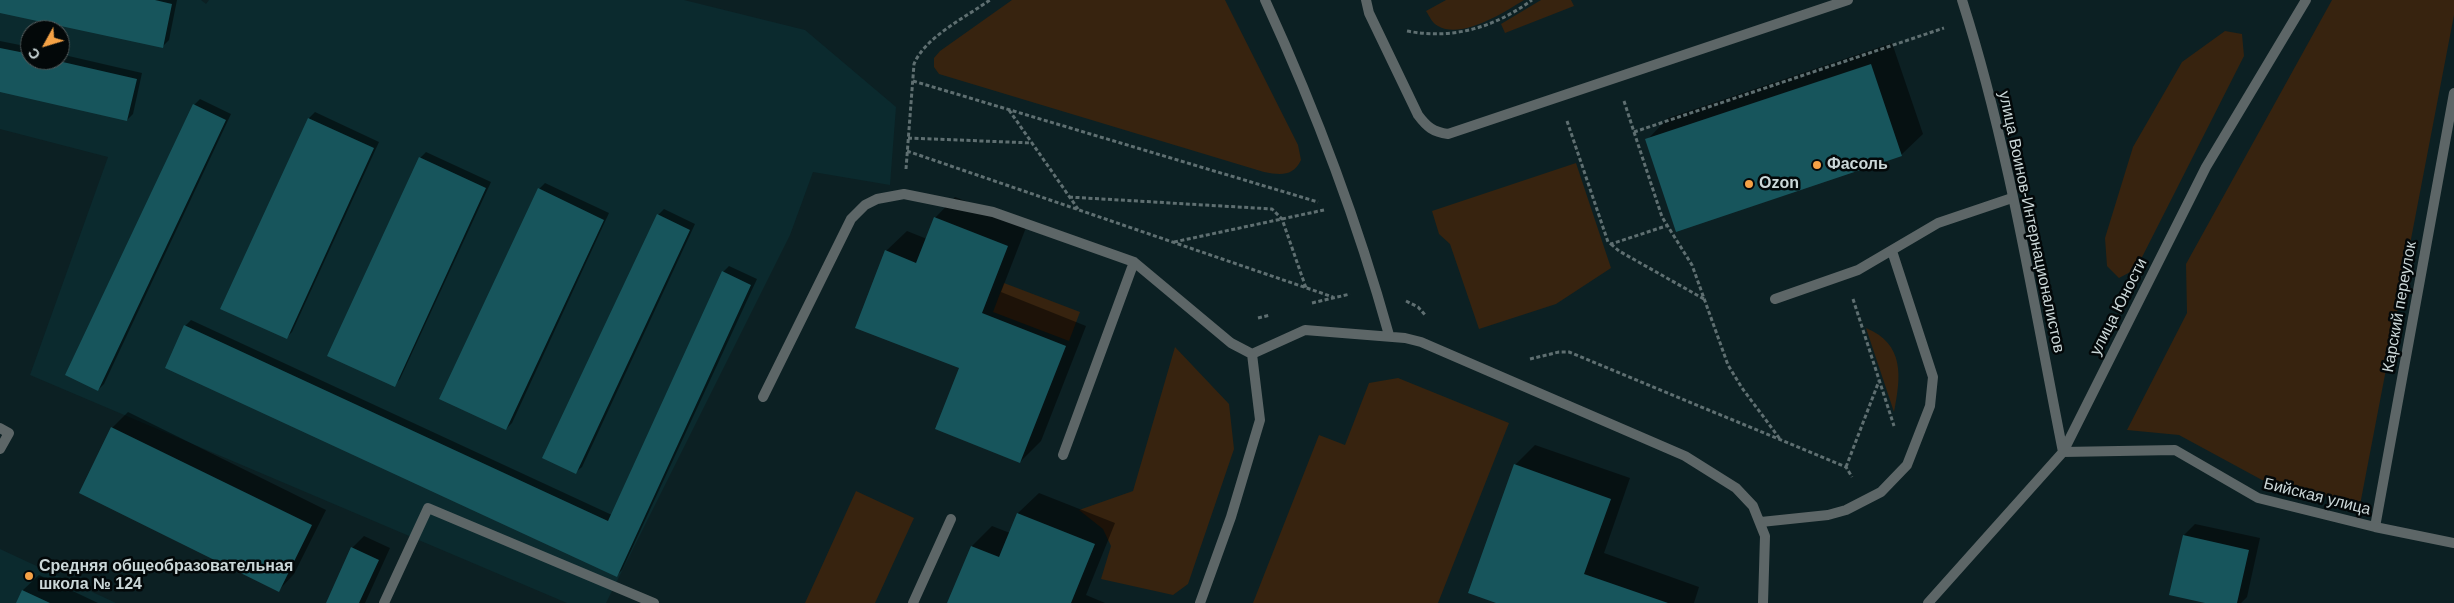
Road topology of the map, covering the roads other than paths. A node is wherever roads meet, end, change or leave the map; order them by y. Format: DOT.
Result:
graph roads {
  1 [pos="1265,0"];
  2 [pos="1366,0"];
  3 [pos="1848,0"];
  4 [pos="1962,0"];
  5 [pos="2306,0"];
  6 [pos="2454,93"];
  7 [pos="2012,198"];
  8 [pos="1892,251"];
  9 [pos="1134,262"];
  10 [pos="1775,299"];
  11 [pos="1389,335"];
  12 [pos="1252,354"];
  13 [pos="763,397"];
  14 [pos="0,428"];
  15 [pos="0,449"];
  16 [pos="2063,452"];
  17 [pos="1064,455"];
  18 [pos="951,519"];
  19 [pos="1761,522"];
  20 [pos="2375,527"];
  21 [pos="2454,543"];
  22 [pos="384,603"];
  23 [pos="654,603"];
  24 [pos="913,603"];
  25 [pos="1200,603"];
  26 [pos="1763,603"];
  27 [pos="1928,603"];
  1 -- 11 [label="street"];
  2 -- 3 [label="street"];
  4 -- 7 [label="street, улица Воинов-Интернационалистов"];
  5 -- 16 [label="street, улица Юности"];
  6 -- 20 [label="street, Карский переулок"];
  7 -- 8 [label="street"];
  7 -- 16 [label="street, улица Воинов-Интернационалистов"];
  8 -- 10 [label="street"];
  8 -- 19 [label="street"];
  9 -- 12 [label="street"];
  9 -- 13 [label="street"];
  9 -- 17 [label="street"];
  11 -- 12 [label="street"];
  11 -- 19 [label="street"];
  12 -- 25 [label="street"];
  14 -- 15 [label="street"];
  16 -- 20 [label="street, Бийская улица"];
  16 -- 27 [label="street, улица Юности"];
  18 -- 24 [label="street"];
  19 -- 26 [label="street"];
  20 -- 21 [label="street, Бийская улица"];
  22 -- 23 [label="street"];
}
